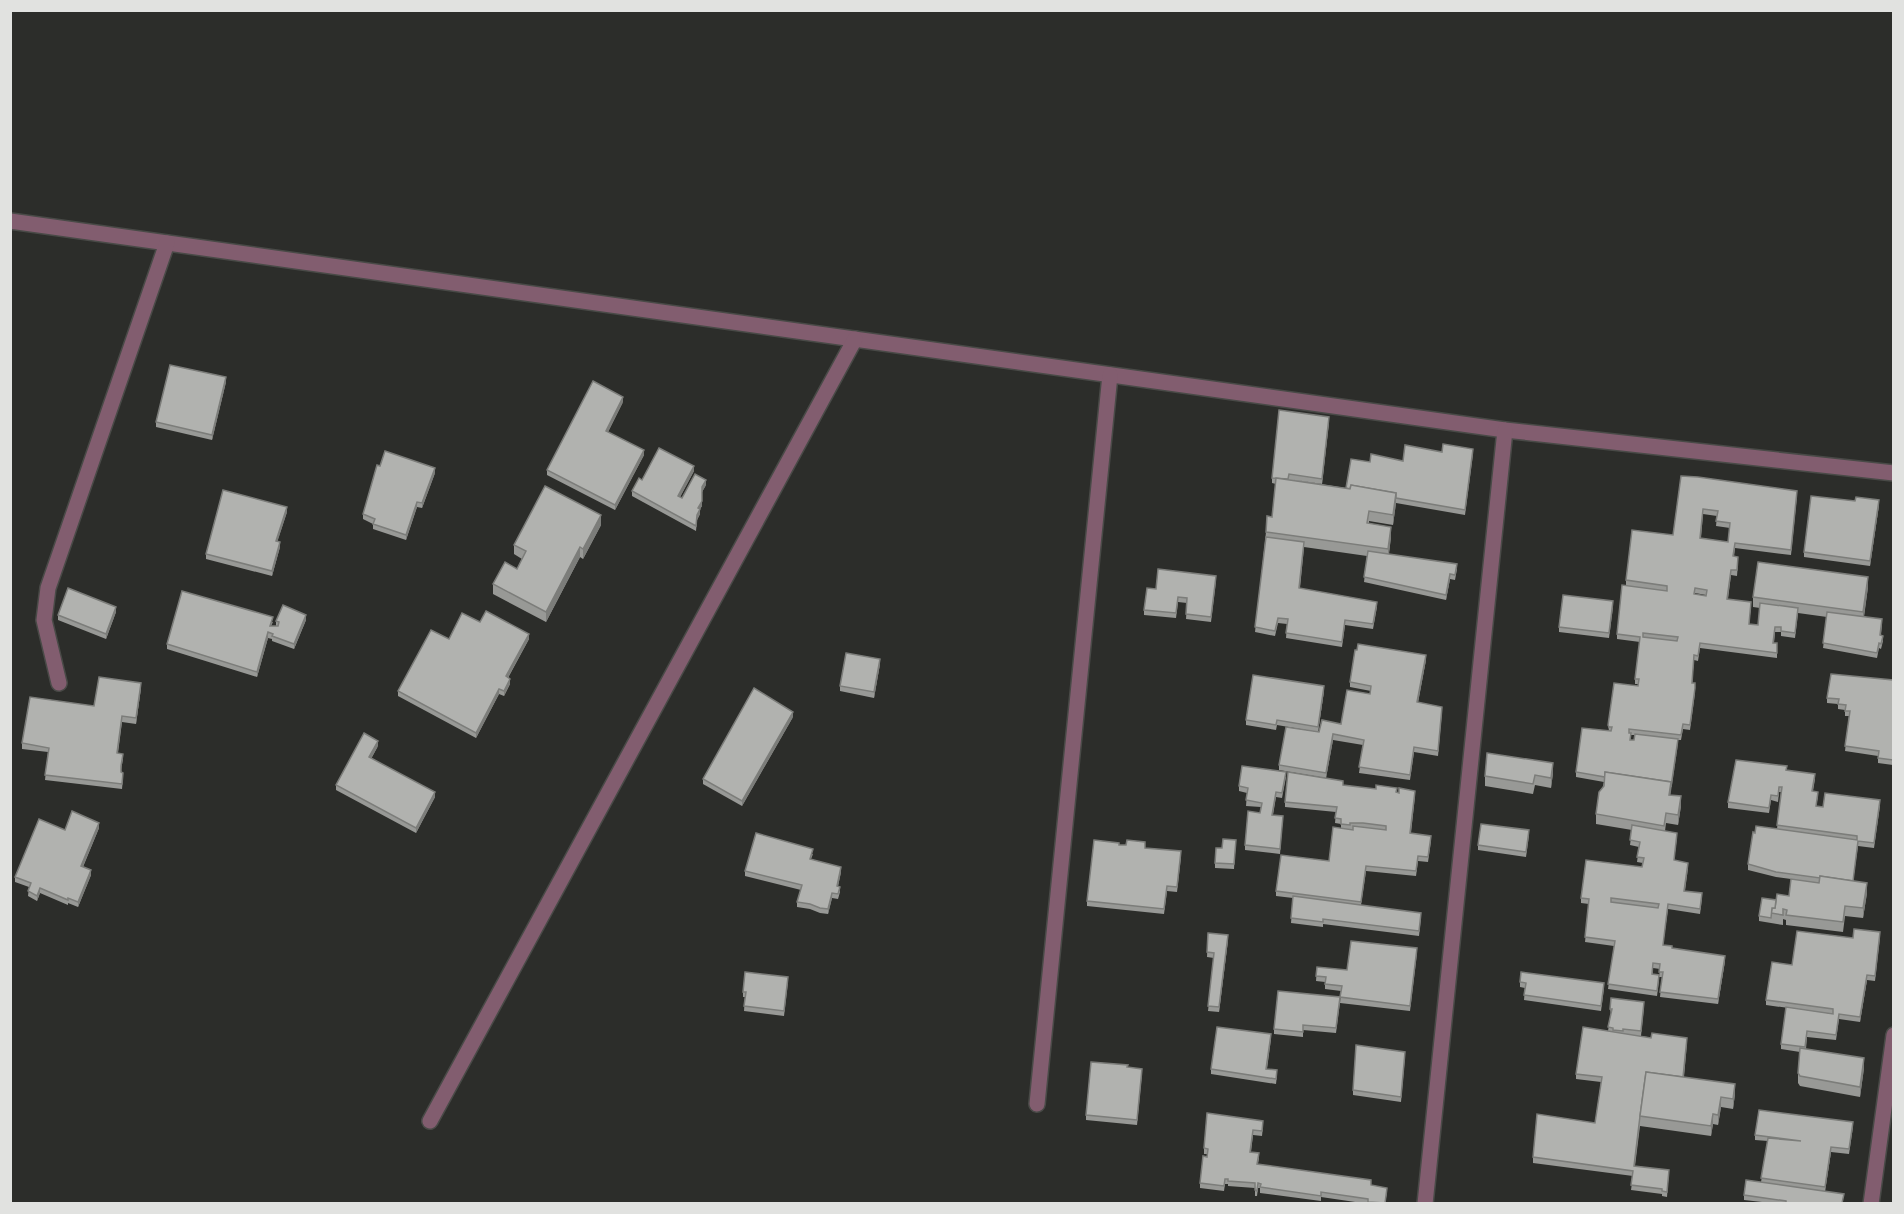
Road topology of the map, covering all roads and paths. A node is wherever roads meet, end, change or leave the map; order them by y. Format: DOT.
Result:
graph roads {
  1 [pos="10,221"];
  2 [pos="167,243"];
  3 [pos="855,339"];
  4 [pos="1110,375"];
  5 [pos="1505,430"];
  6 [pos="1893,473"];
  7 [pos="59,683"];
  8 [pos="1893,1035"];
  9 [pos="1037,1104"];
  10 [pos="430,1121"];
  11 [pos="1425,1203"];
  12 [pos="1871,1203"];
  1 -- 2 [label="street"];
  2 -- 3 [label="street"];
  2 -- 7 [label="street"];
  3 -- 4 [label="street"];
  3 -- 10 [label="street"];
  4 -- 5 [label="street"];
  4 -- 9 [label="street"];
  5 -- 6 [label="street"];
  5 -- 11 [label="street"];
  8 -- 12 [label="street"];
}
